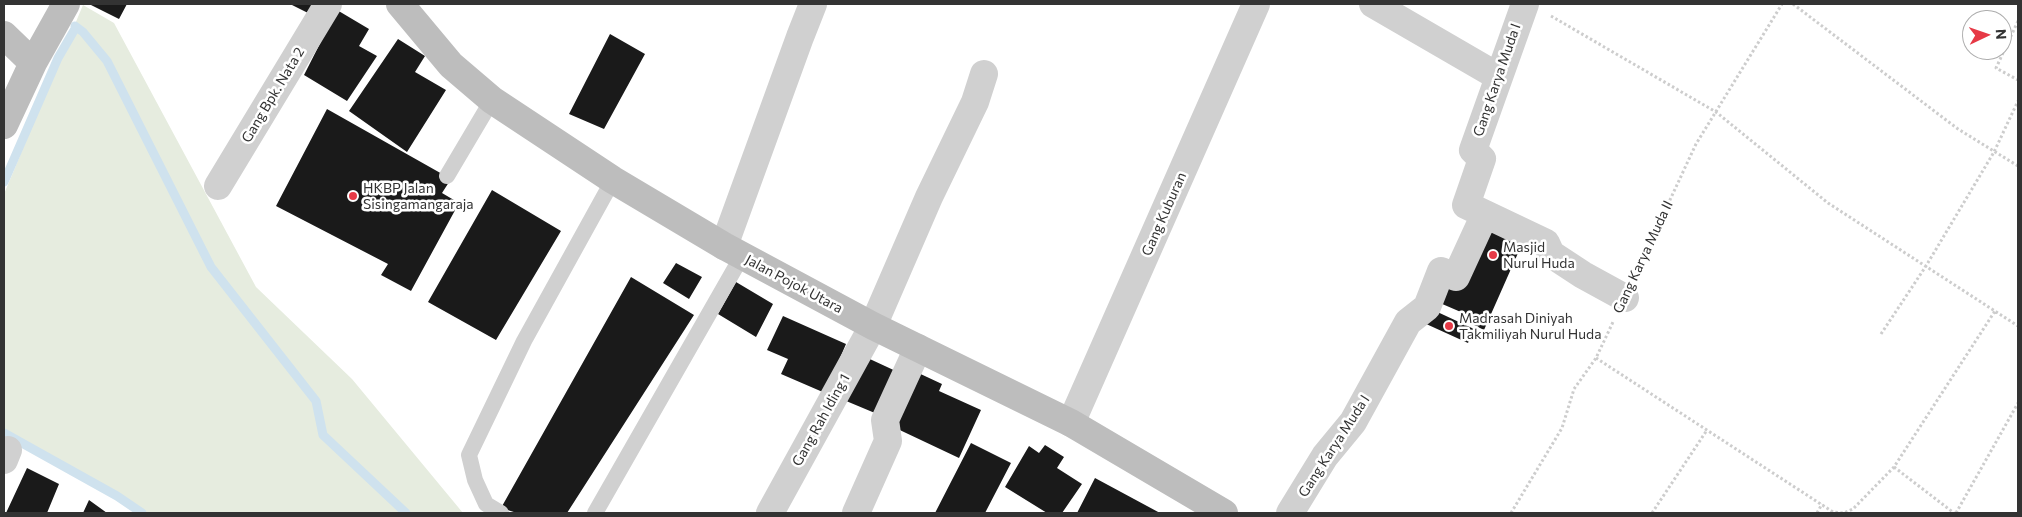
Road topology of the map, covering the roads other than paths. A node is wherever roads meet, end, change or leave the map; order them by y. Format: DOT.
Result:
graph roads {
  1 [pos="66,4"];
  2 [pos="328,4"];
  3 [pos="400,4"];
  4 [pos="814,4"];
  5 [pos="1256,4"];
  6 [pos="1373,4"];
  7 [pos="1536,9"];
  8 [pos="4,35"];
  9 [pos="32,63"];
  10 [pos="984,74"];
  11 [pos="1499,77"];
  12 [pos="492,100"];
  13 [pos="4,124"];
  14 [pos="447,176"];
  15 [pos="613,180"];
  16 [pos="218,186"];
  17 [pos="1485,214"];
  18 [pos="733,251"];
  19 [pos="1624,298"];
  20 [pos="873,326"];
  21 [pos="918,348"];
  22 [pos="1071,423"];
  23 [pos="501,513"];
  24 [pos="595,513"];
  25 [pos="770,513"];
  26 [pos="856,513"];
  27 [pos="1224,513"];
  28 [pos="1290,513"];
  1 -- 9 [label="main road"];
  2 -- 16 [label="street, Gang Bpk. Nata 2"];
  3 -- 12 [label="main road, Jalan Pojok Utara"];
  4 -- 18 [label="street"];
  5 -- 22 [label="street, Gang Kuburan"];
  6 -- 11 [label="street"];
  7 -- 11 [label="street, Gang Karya Muda I"];
  8 -- 9 [label="main road"];
  9 -- 13 [label="main road"];
  10 -- 20 [label="street, Gang Rah Iding 1"];
  11 -- 17 [label="street, Gang Karya Muda I"];
  12 -- 14 [label="lane"];
  12 -- 15 [label="main road, Jalan Pojok Utara"];
  15 -- 18 [label="main road, Jalan Pojok Utara"];
  15 -- 23 [label="lane"];
  17 -- 19 [label="street"];
  17 -- 28 [label="street, Gang Karya Muda I"];
  18 -- 20 [label="main road, Jalan Pojok Utara"];
  18 -- 24 [label="lane"];
  20 -- 21 [label="main road, Jalan Pojok Utara"];
  20 -- 25 [label="street, Gang Rah Iding 1"];
  21 -- 22 [label="main road, Jalan Pojok Utara"];
  21 -- 26 [label="street"];
  22 -- 27 [label="main road, Jalan Pojok Utara"];
}
